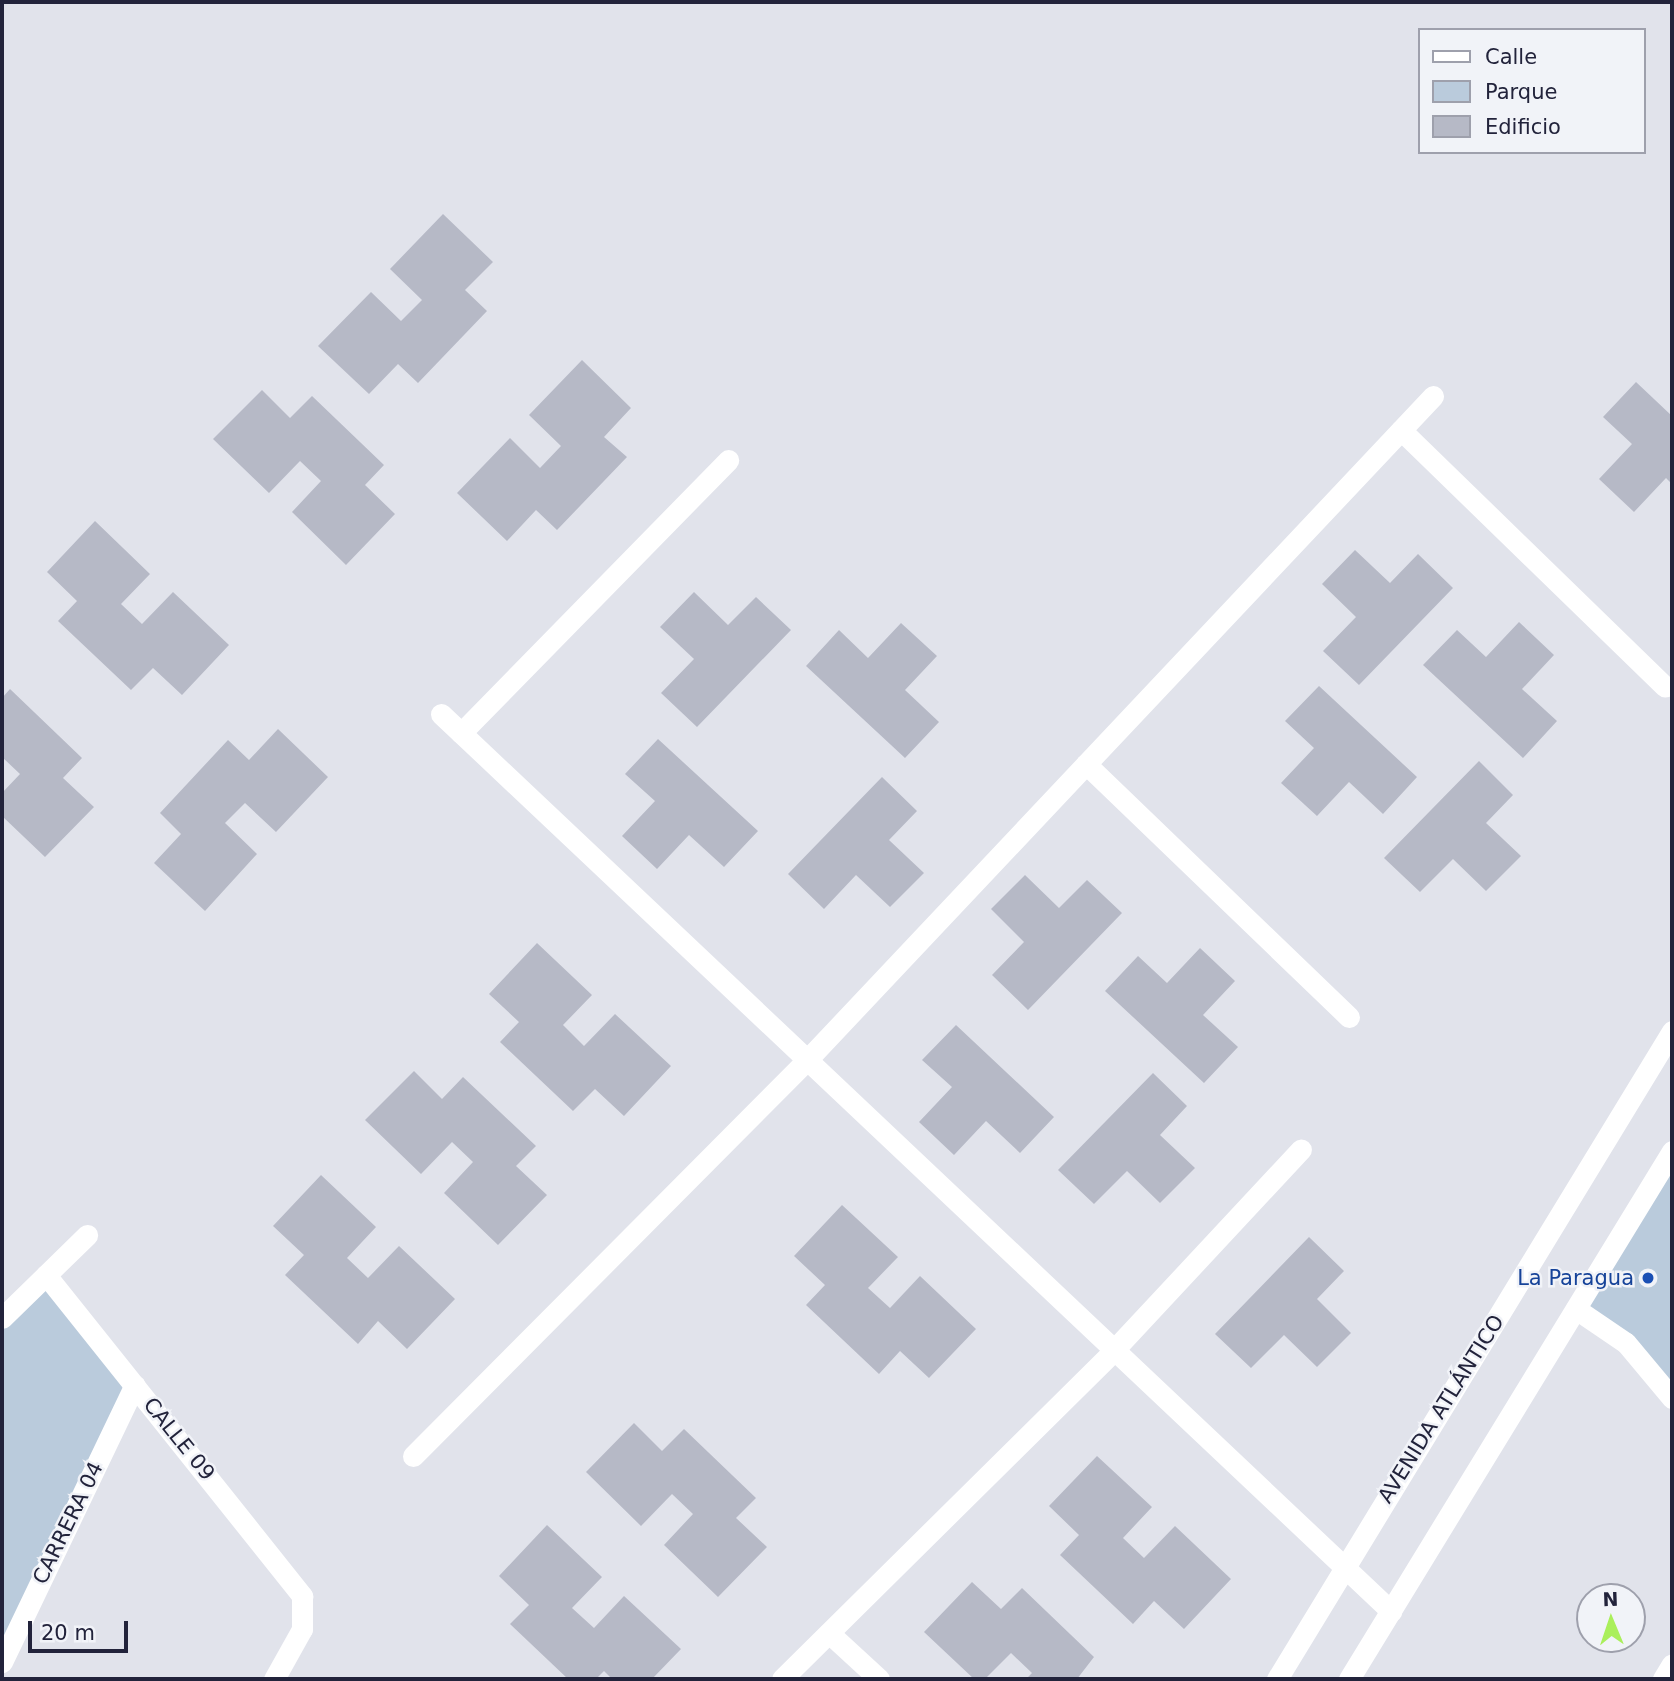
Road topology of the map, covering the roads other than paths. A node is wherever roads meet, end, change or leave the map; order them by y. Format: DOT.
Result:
graph roads {
  1 [pos="1433,396"];
  2 [pos="1401,430"];
  3 [pos="727,460"];
  4 [pos="1665,687"];
  5 [pos="441,713"];
  6 [pos="461,733"];
  7 [pos="1086,764"];
  8 [pos="1349,1017"];
  9 [pos="1672,1031"];
  10 [pos="806,1060"];
  11 [pos="1301,1149"];
  12 [pos="1672,1151"];
  13 [pos="87,1235"];
  14 [pos="46,1275"];
  15 [pos="1576,1309"];
  16 [pos="2,1318"];
  17 [pos="1112,1352"];
  18 [pos="135,1385"];
  19 [pos="1672,1398"];
  20 [pos="413,1456"];
  21 [pos="1343,1570"];
  22 [pos="1391,1611"];
  23 [pos="829,1633"];
  24 [pos="2,1662"];
  25 [pos="1672,1664"];
  26 [pos="274,1679"];
  27 [pos="782,1679"];
  28 [pos="879,1679"];
  29 [pos="1277,1679"];
  30 [pos="1349,1679"];
  31 [pos="1663,1679"];
  1 -- 2 [label="street"];
  2 -- 4 [label="street"];
  2 -- 7 [label="street"];
  3 -- 6 [label="street"];
  5 -- 6 [label="street"];
  6 -- 10 [label="street"];
  7 -- 8 [label="street"];
  7 -- 10 [label="street"];
  9 -- 21 [label="street, AVENIDA ATLÁNTICO"];
  10 -- 17 [label="street"];
  10 -- 20 [label="street"];
  11 -- 17 [label="street"];
  12 -- 15 [label="street"];
  13 -- 14 [label="street"];
  14 -- 16 [label="street"];
  14 -- 18 [label="street, CALLE 09"];
  15 -- 19 [label="street"];
  15 -- 22 [label="street"];
  17 -- 21 [label="street"];
  17 -- 23 [label="street"];
  18 -- 24 [label="street, CARRERA 04"];
  18 -- 26 [label="street, CALLE 09"];
  21 -- 22 [label="street"];
  21 -- 29 [label="street, AVENIDA ATLÁNTICO"];
  22 -- 30 [label="street"];
  23 -- 27 [label="street"];
  23 -- 28 [label="street"];
  25 -- 31 [label="street"];
}
